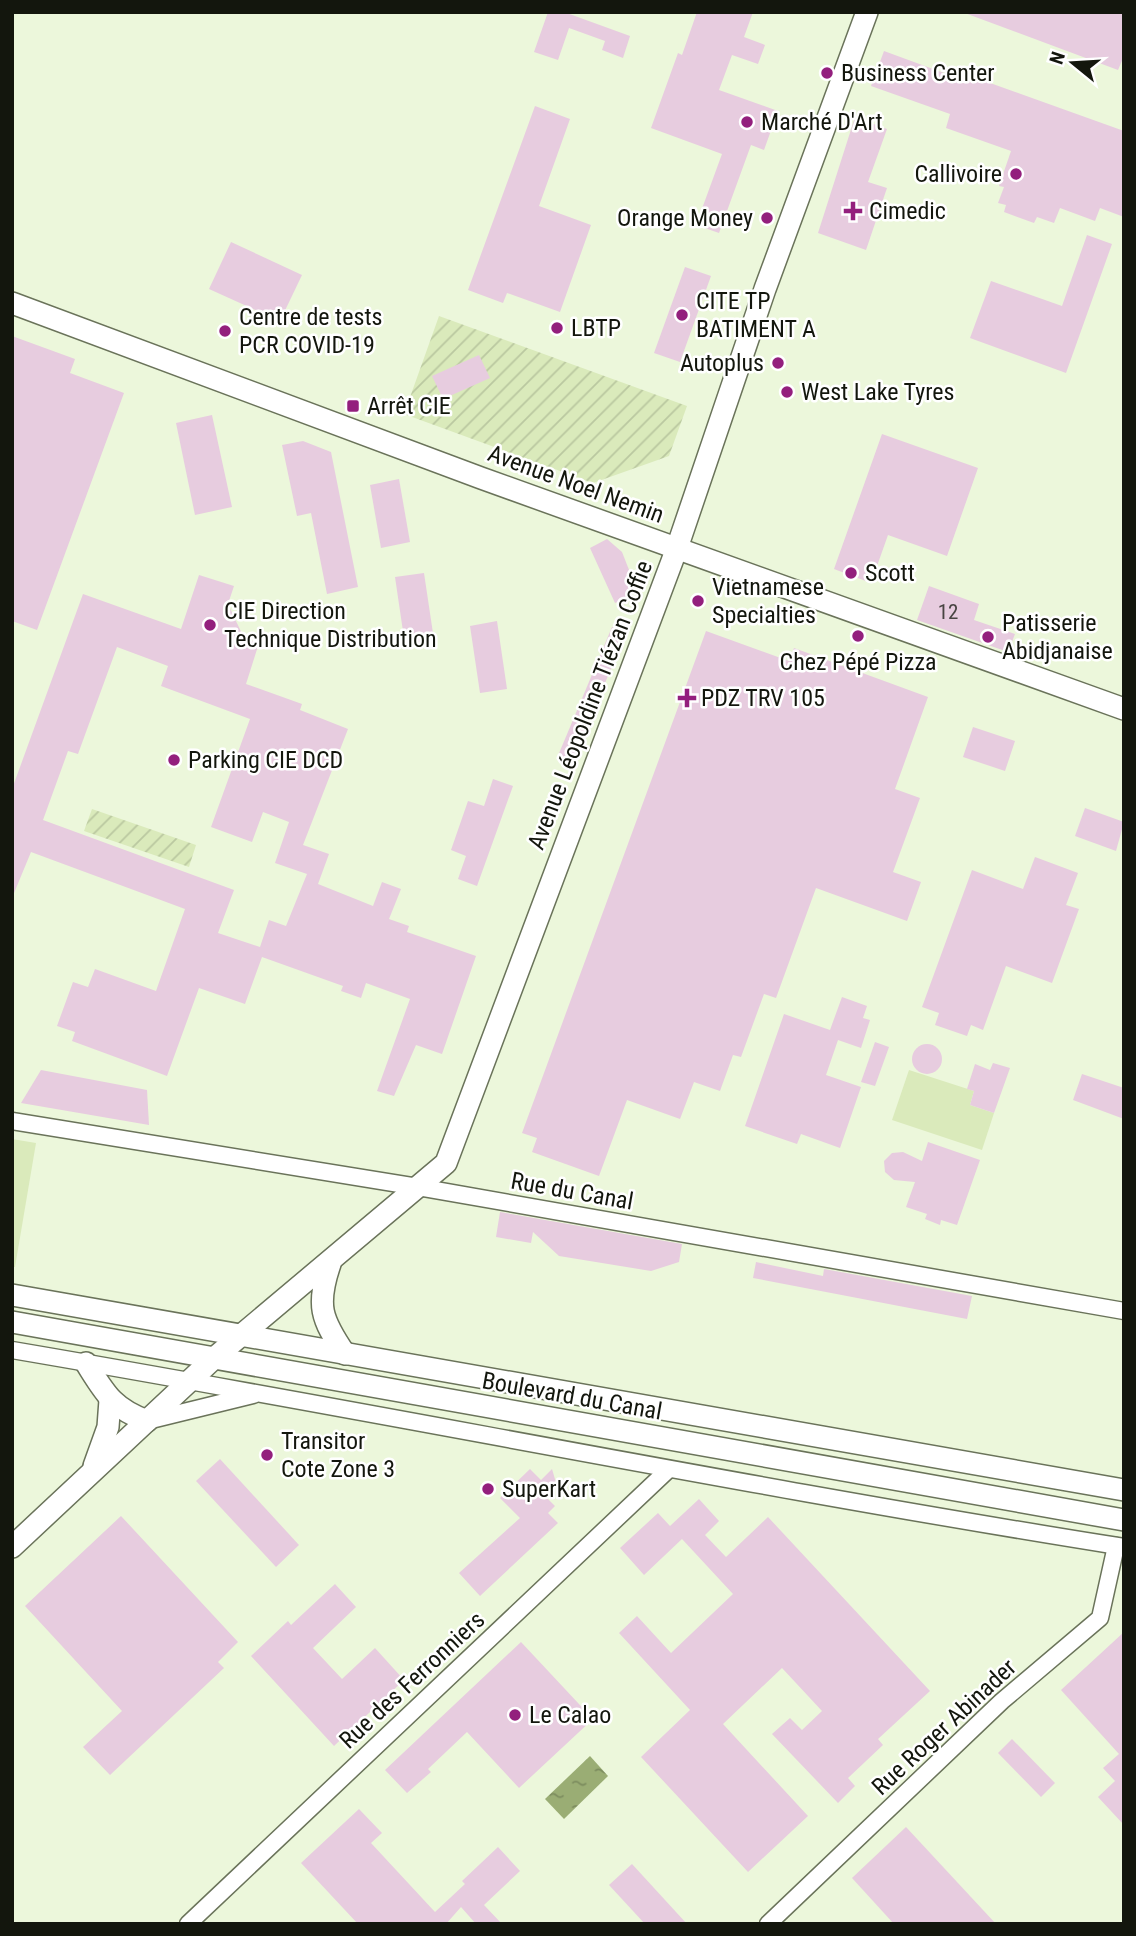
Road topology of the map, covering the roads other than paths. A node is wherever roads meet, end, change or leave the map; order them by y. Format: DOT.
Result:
graph roads {
  1 [pos="867,12"];
  2 [pos="12,303"];
  3 [pos="677,548"];
  4 [pos="1124,709"];
  5 [pos="12,1121"];
  6 [pos="418,1187"];
  7 [pos="330,1264"];
  8 [pos="12,1296"];
  9 [pos="1124,1311"];
  10 [pos="12,1322"];
  11 [pos="241,1335"];
  12 [pos="12,1350"];
  13 [pos="345,1353"];
  14 [pos="213,1359"];
  15 [pos="86,1363"];
  16 [pos="189,1381"];
  17 [pos="261,1393"];
  18 [pos="110,1401"];
  19 [pos="147,1421"];
  20 [pos="669,1469"];
  21 [pos="90,1474"];
  22 [pos="1124,1490"];
  23 [pos="1124,1520"];
  24 [pos="1120,1546"];
  25 [pos="12,1547"];
  26 [pos="188,1924"];
  27 [pos="768,1924"];
  1 -- 3 [label="street, Avenue Léopoldine Tiézan Coffie"];
  2 -- 3 [label="street, Avenue Noel Nemin"];
  3 -- 4 [label="street, Avenue Noel Nemin"];
  3 -- 6 [label="street, Avenue Léopoldine Tiézan Coffie"];
  5 -- 6 [label="street, Rue du Canal"];
  6 -- 7 [label="street, Avenue Léopoldine Tiézan Coffie"];
  6 -- 9 [label="street, Rue du Canal"];
  7 -- 11 [label="street, Avenue Léopoldine Tiézan Coffie"];
  7 -- 13 [label="street"];
  8 -- 11 [label="street, Boulevard du Canal"];
  10 -- 14 [label="street, Boulevard du Canal"];
  11 -- 13 [label="street, Boulevard du Canal"];
  11 -- 14 [label="street, Avenue Léopoldine Tiézan Coffie"];
  12 -- 15 [label="street"];
  13 -- 22 [label="street, Boulevard du Canal"];
  14 -- 16 [label="street, Avenue Léopoldine Tiézan Coffie"];
  14 -- 23 [label="street, Boulevard du Canal"];
  15 -- 16 [label="street"];
  15 -- 18 [label="street"];
  16 -- 17 [label="street"];
  16 -- 19 [label="street, Avenue Léopoldine Tiézan Coffie"];
  17 -- 19 [label="street"];
  17 -- 20 [label="street"];
  18 -- 19 [label="street"];
  18 -- 21 [label="street"];
  19 -- 21 [label="street, Avenue Léopoldine Tiézan Coffie"];
  20 -- 24 [label="street"];
  20 -- 26 [label="street, Rue des Ferronniers"];
  21 -- 25 [label="street, Avenue Léopoldine Tiézan Coffie"];
  24 -- 27 [label="street, Rue Roger Abinader"];
}
